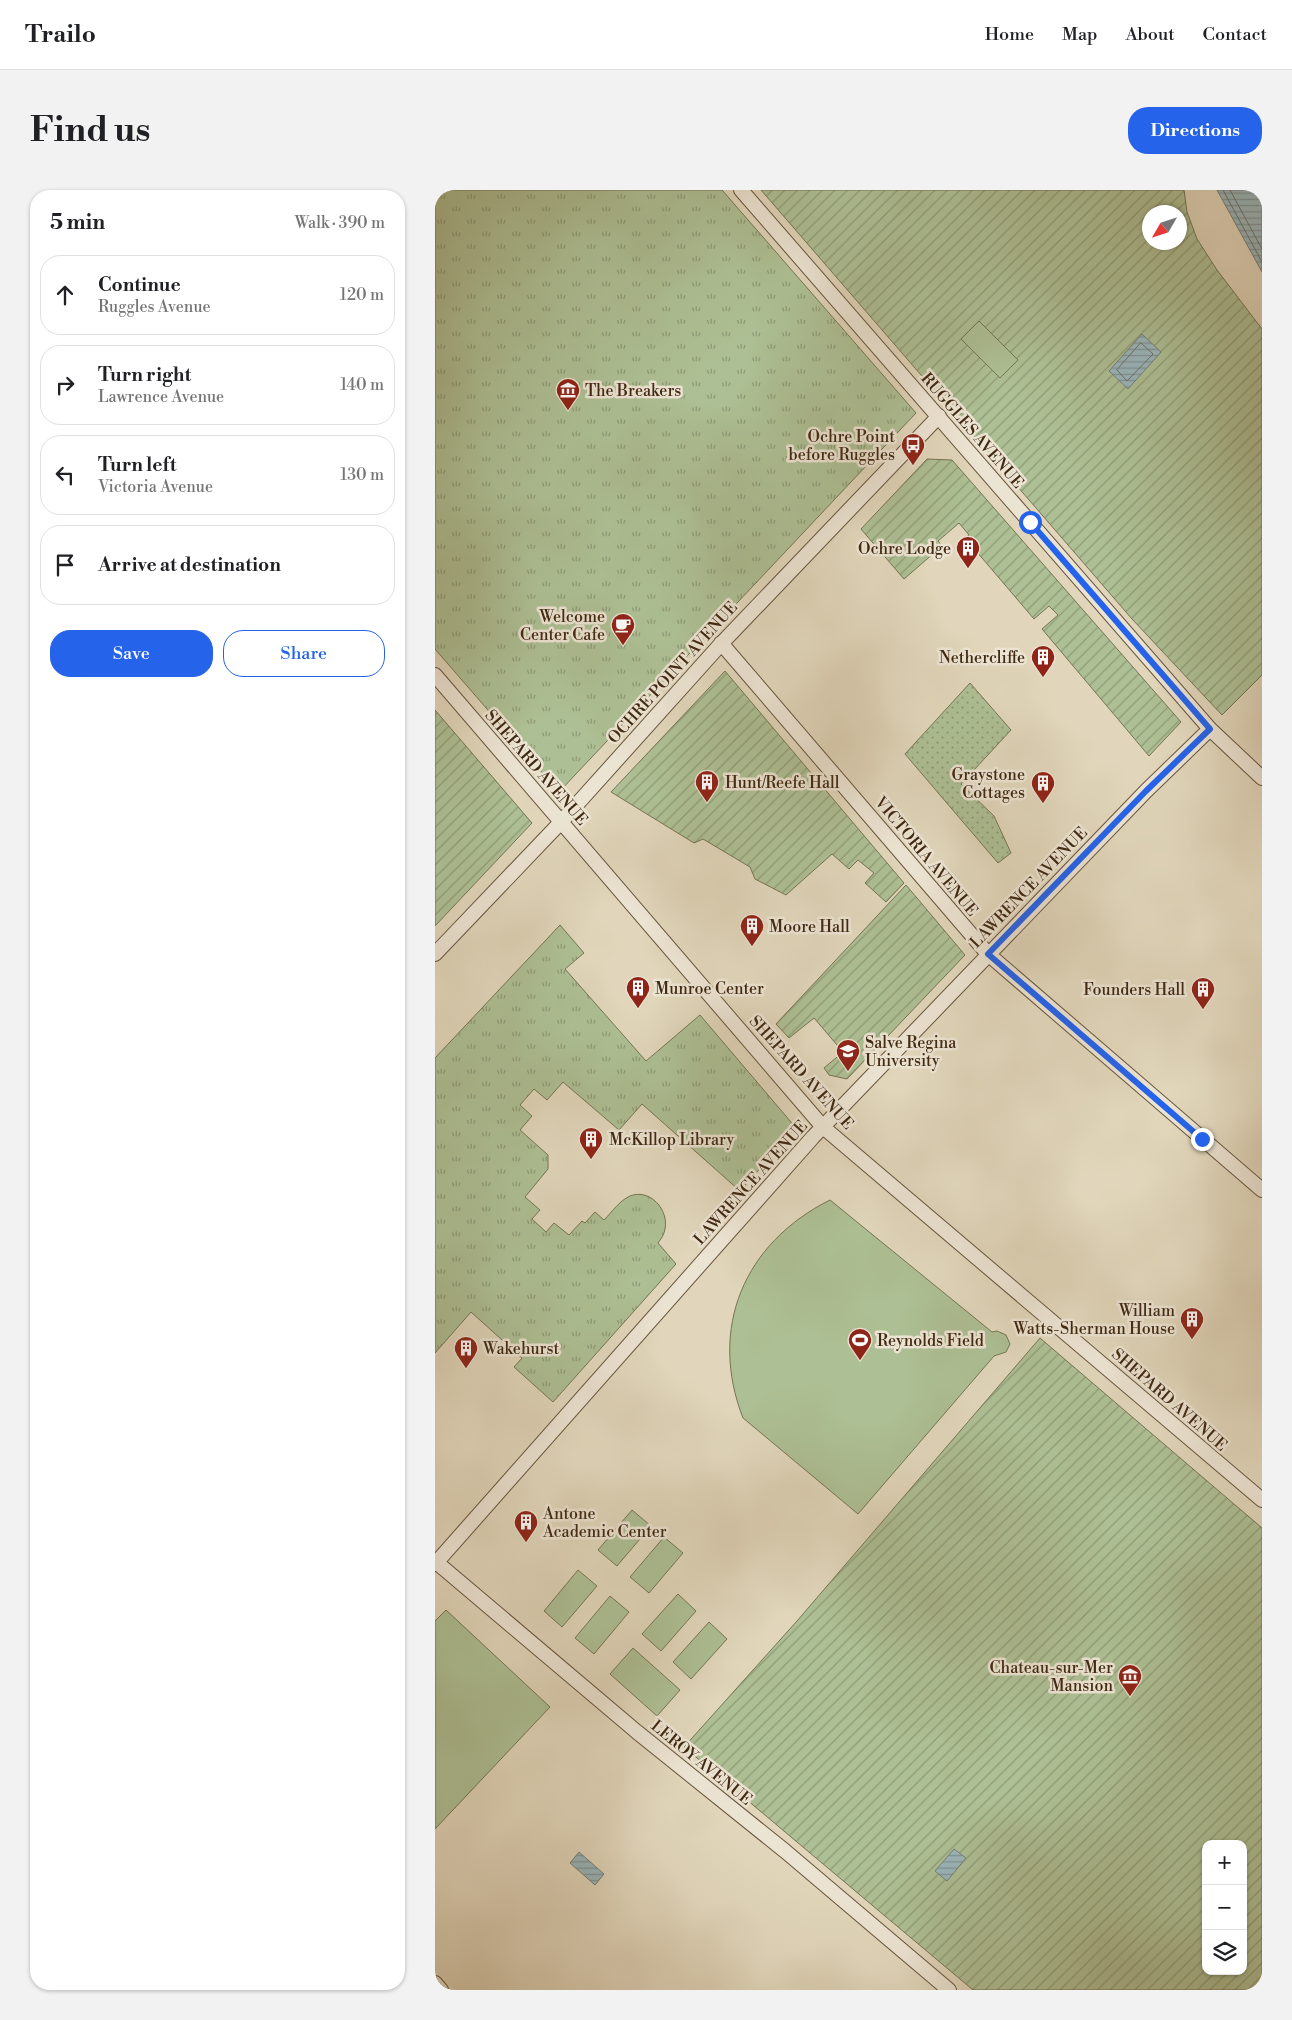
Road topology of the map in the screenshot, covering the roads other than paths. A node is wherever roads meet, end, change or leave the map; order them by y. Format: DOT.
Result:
graph roads {
  1 [pos="741,190"];
  2 [pos="939,416"];
  3 [pos="721,643"];
  4 [pos="435,675"];
  5 [pos="1210,729"];
  6 [pos="1262,778"];
  7 [pos="561,822"];
  8 [pos="435,954"];
  9 [pos="988,954"];
  10 [pos="823,1127"];
  11 [pos="1262,1190"];
  12 [pos="1262,1500"];
  13 [pos="436,1563"];
  14 [pos="435,1983"];
  15 [pos="441,1990"];
  16 [pos="949,1990"];
  1 -- 2 [label="street, RUGGLES AVENUE"];
  2 -- 3 [label="street, OCHRE POINT AVENUE"];
  2 -- 5 [label="street, RUGGLES AVENUE"];
  3 -- 7 [label="street, OCHRE POINT AVENUE"];
  3 -- 9 [label="street, VICTORIA AVENUE"];
  4 -- 7 [label="street, SHEPARD AVENUE"];
  5 -- 6 [label="street, RUGGLES AVENUE"];
  5 -- 9 [label="street, LAWRENCE AVENUE"];
  7 -- 8 [label="street, OCHRE POINT AVENUE"];
  7 -- 10 [label="street, SHEPARD AVENUE"];
  9 -- 10 [label="street, LAWRENCE AVENUE"];
  9 -- 11 [label="street, VICTORIA AVENUE"];
  10 -- 12 [label="street, SHEPARD AVENUE"];
  10 -- 13 [label="street, LAWRENCE AVENUE"];
  13 -- 16 [label="street, LEROY AVENUE"];
  14 -- 15 [label="street"];
}
